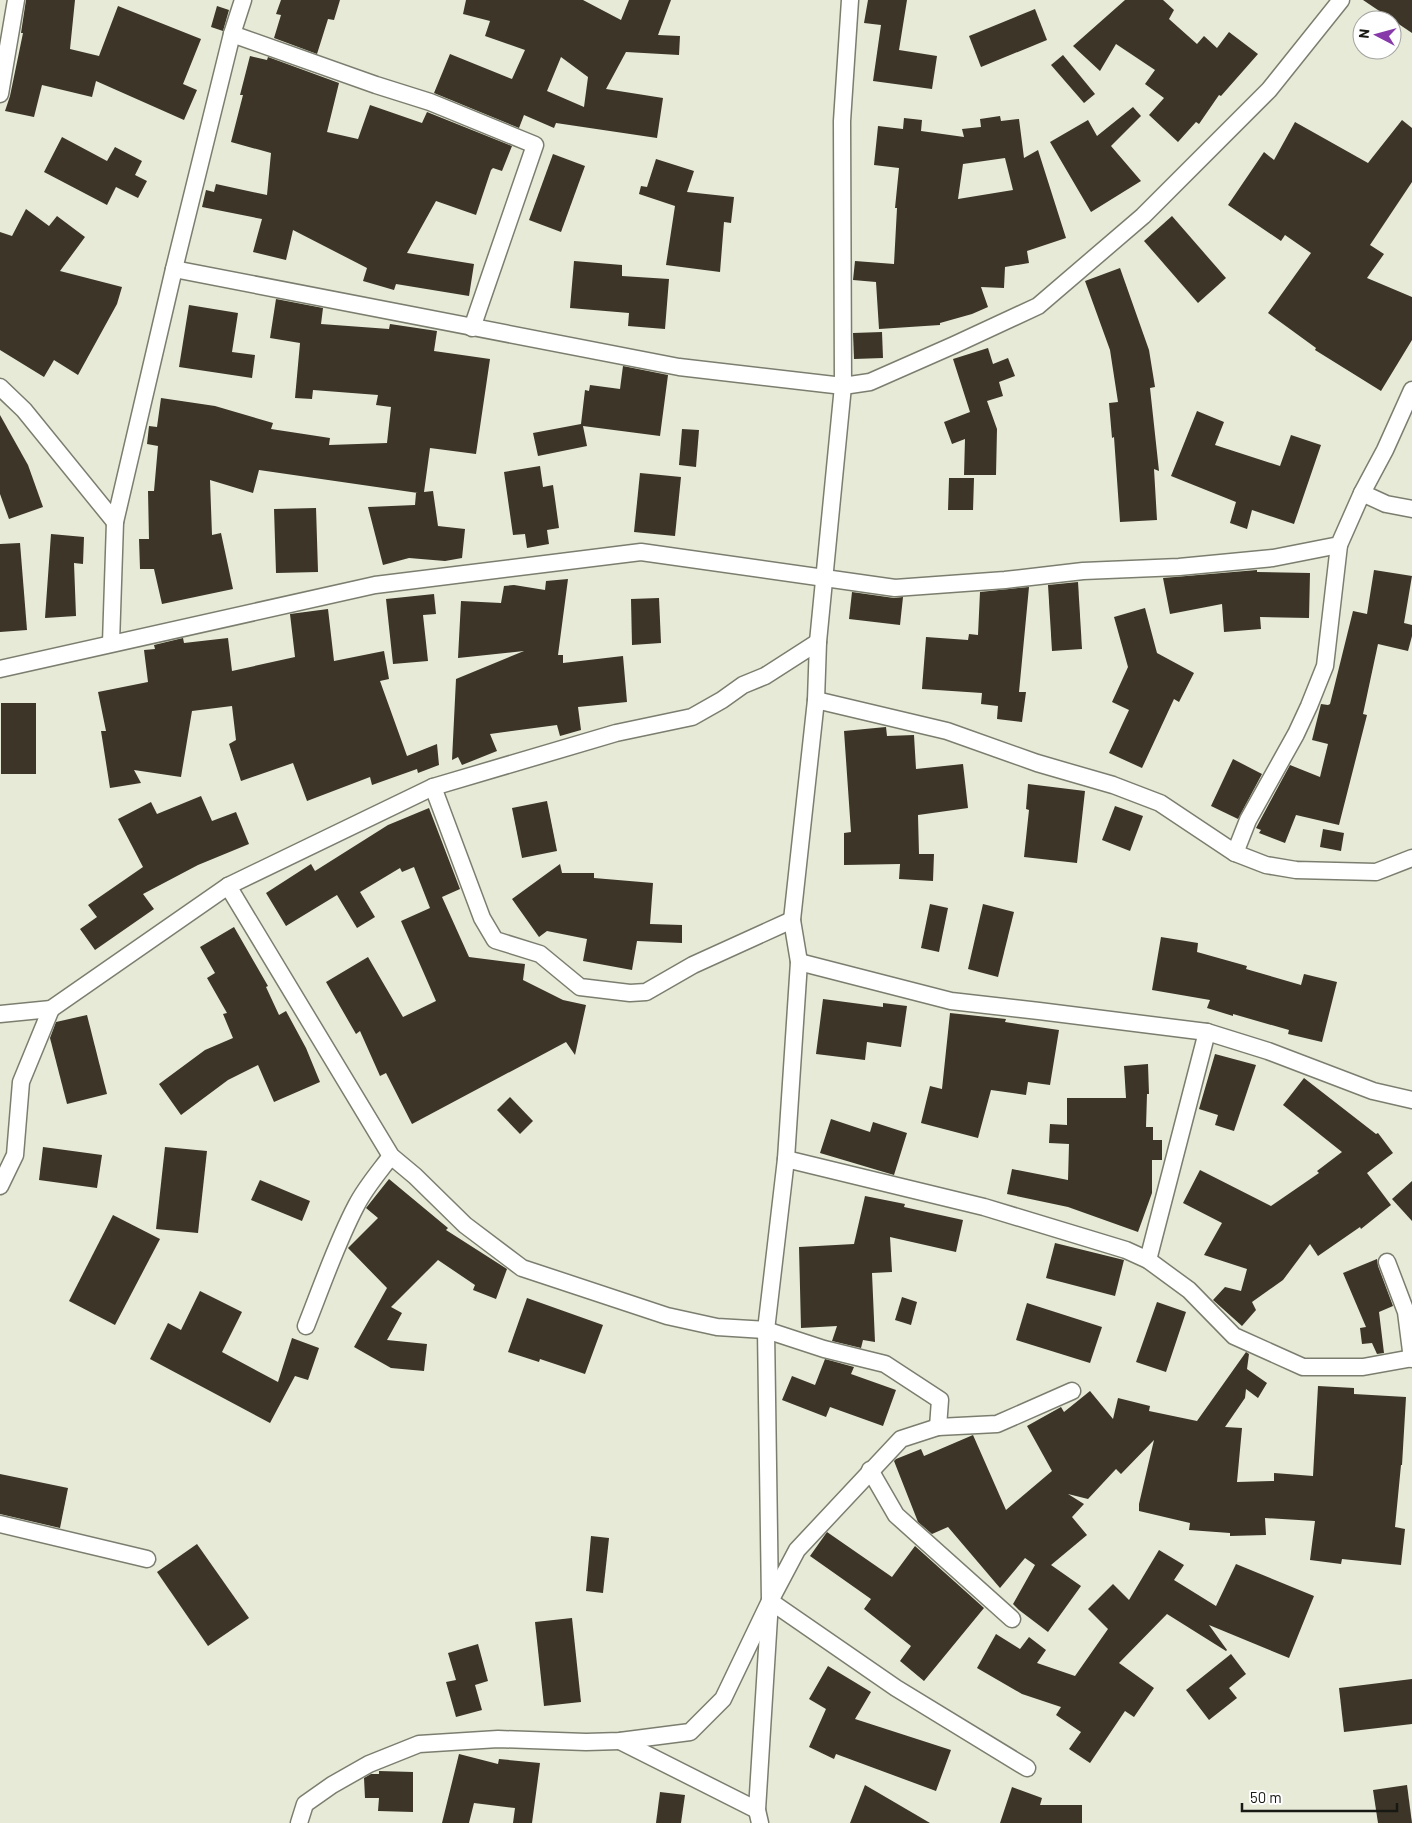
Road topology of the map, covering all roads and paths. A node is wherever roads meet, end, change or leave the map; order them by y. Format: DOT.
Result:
graph roads {
  1 [pos="16,0"];
  2 [pos="243,0"];
  3 [pos="850,0"];
  4 [pos="1341,0"];
  5 [pos="232,34"];
  6 [pos="0,94"];
  7 [pos="174,269"];
  8 [pos="472,328"];
  9 [pos="843,386"];
  10 [pos="0,387"];
  11 [pos="1412,390"];
  12 [pos="1362,493"];
  13 [pos="1412,509"];
  14 [pos="115,522"];
  15 [pos="1339,545"];
  16 [pos="823,578"];
  17 [pos="818,642"];
  18 [pos="112,643"];
  19 [pos="0,669"];
  20 [pos="816,700"];
  21 [pos="432,787"];
  22 [pos="1235,853"];
  23 [pos="1412,858"];
  24 [pos="228,886"];
  25 [pos="792,920"];
  26 [pos="798,962"];
  27 [pos="51,1010"];
  28 [pos="0,1014"];
  29 [pos="1207,1032"];
  30 [pos="1412,1100"];
  31 [pos="391,1156"];
  32 [pos="786,1160"];
  33 [pos="0,1186"];
  34 [pos="1148,1260"];
  35 [pos="1387,1262"];
  36 [pos="306,1326"];
  37 [pos="766,1330"];
  38 [pos="1412,1358"];
  39 [pos="1072,1391"];
  40 [pos="938,1427"];
  41 [pos="870,1470"];
  42 [pos="0,1524"];
  43 [pos="147,1559"];
  44 [pos="770,1601"];
  45 [pos="1012,1619"];
  46 [pos="620,1741"];
  47 [pos="1026,1768"];
  48 [pos="759,1816"];
  49 [pos="299,1823"];
  1 -- 6 [label="street"];
  2 -- 5 [label="street"];
  3 -- 9 [label="street"];
  4 -- 9 [label="street"];
  5 -- 7 [label="street"];
  5 -- 8 [label="street"];
  7 -- 8 [label="street"];
  7 -- 14 [label="street"];
  8 -- 9 [label="street"];
  9 -- 16 [label="street"];
  10 -- 14 [label="street"];
  11 -- 12 [label="street"];
  12 -- 13 [label="street"];
  12 -- 15 [label="street"];
  14 -- 18 [label="street"];
  15 -- 16 [label="street"];
  15 -- 22 [label="street"];
  16 -- 17 [label="street"];
  16 -- 18 [label="street"];
  17 -- 20 [label="street"];
  17 -- 21 [label="street"];
  18 -- 19 [label="street"];
  20 -- 22 [label="street"];
  20 -- 25 [label="street"];
  21 -- 24 [label="street"];
  21 -- 25 [label="street"];
  22 -- 23 [label="street"];
  24 -- 27 [label="street"];
  24 -- 31 [label="street"];
  25 -- 26 [label="street"];
  26 -- 29 [label="street"];
  26 -- 32 [label="street"];
  27 -- 28 [label="street"];
  27 -- 33 [label="street"];
  29 -- 30 [label="street"];
  29 -- 34 [label="street"];
  31 -- 36 [label="street"];
  31 -- 37 [label="street"];
  32 -- 34 [label="street"];
  32 -- 37 [label="street"];
  34 -- 38 [label="street"];
  35 -- 38 [label="street"];
  37 -- 40 [label="street"];
  37 -- 44 [label="street"];
  39 -- 40 [label="street"];
  40 -- 41 [label="street"];
  41 -- 44 [label="street"];
  41 -- 45 [label="street"];
  42 -- 43 [label="street"];
  44 -- 46 [label="street"];
  44 -- 47 [label="street"];
  44 -- 48 [label="street"];
  46 -- 48 [label="street"];
  46 -- 49 [label="street"];
}
